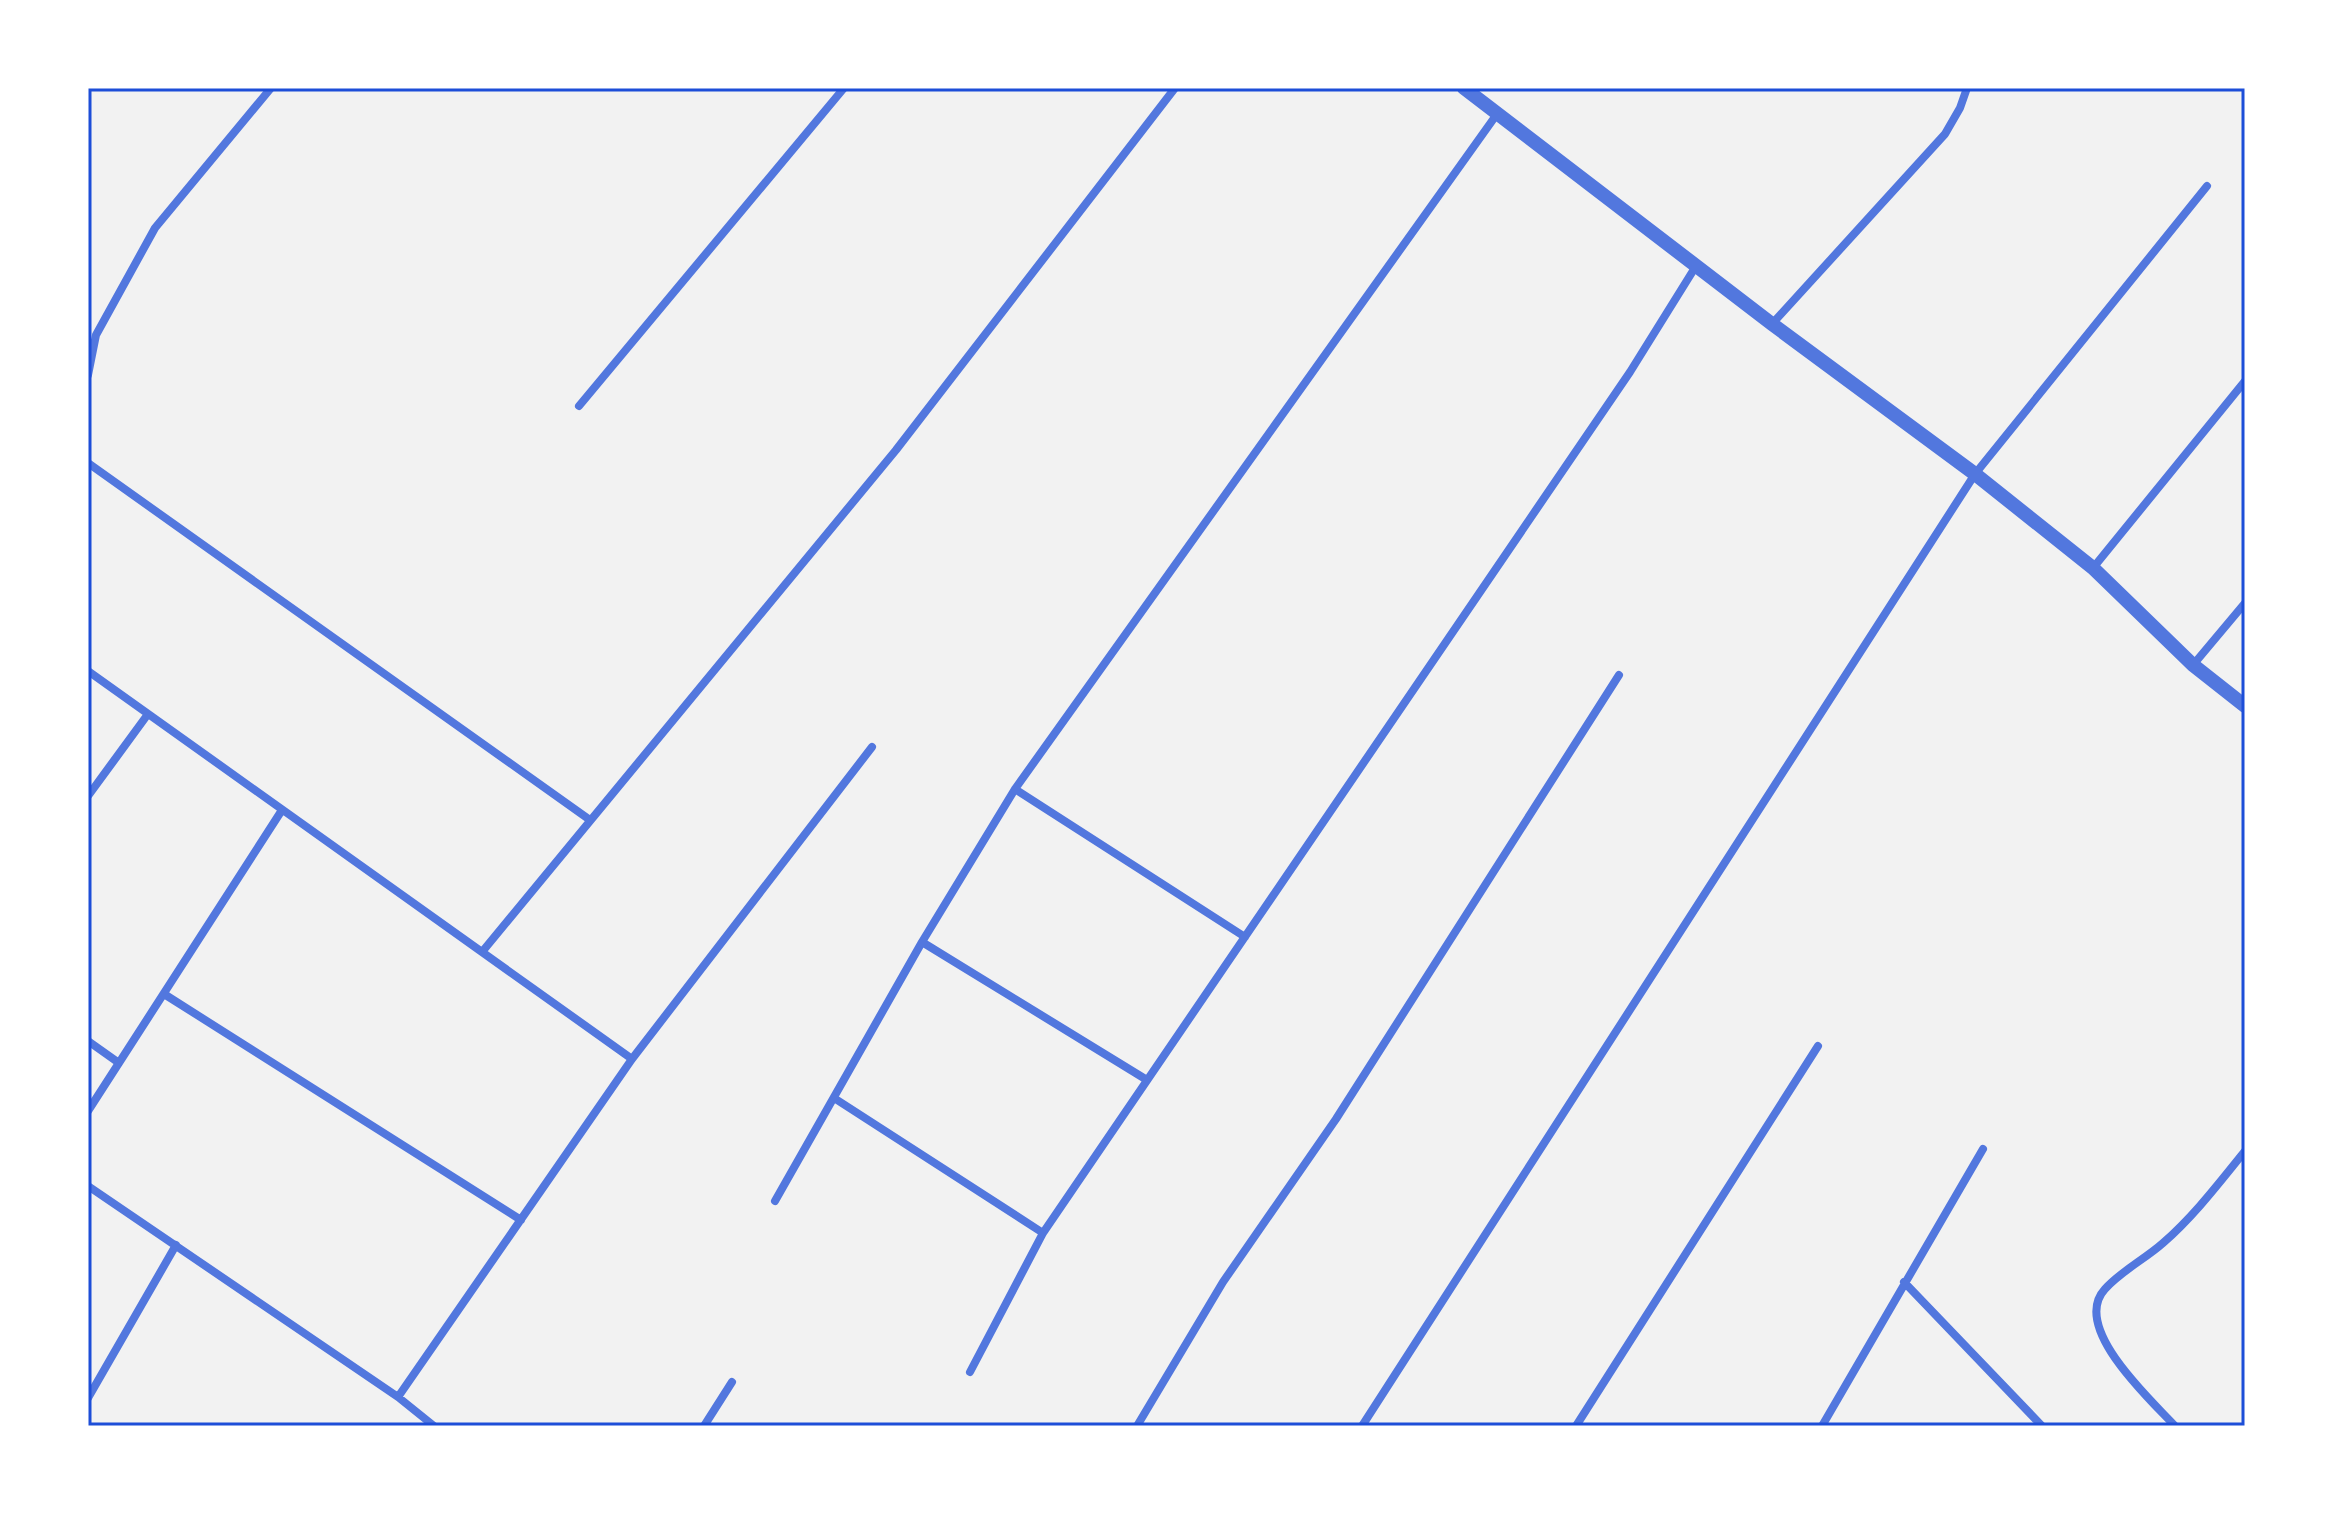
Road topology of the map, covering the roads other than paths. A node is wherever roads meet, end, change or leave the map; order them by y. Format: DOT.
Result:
graph roads {
  1 [pos="271,88"];
  2 [pos="844,88"];
  3 [pos="1175,88"];
  4 [pos="1464,88"];
  5 [pos="1967,88"];
  6 [pos="1497,114"];
  7 [pos="2207,186"];
  8 [pos="1696,266"];
  9 [pos="1772,324"];
  10 [pos="88,373"];
  11 [pos="2245,381"];
  12 [pos="579,406"];
  13 [pos="88,463"];
  14 [pos="1975,474"];
  15 [pos="2093,568"];
  16 [pos="2245,603"];
  17 [pos="2193,665"];
  18 [pos="88,671"];
  19 [pos="1619,675"];
  20 [pos="2245,706"];
  21 [pos="148,714"];
  22 [pos="872,747"];
  23 [pos="1015,789"];
  24 [pos="88,796"];
  25 [pos="282,810"];
  26 [pos="590,820"];
  27 [pos="1245,937"];
  28 [pos="922,942"];
  29 [pos="482,952"];
  30 [pos="164,994"];
  31 [pos="88,1041"];
  32 [pos="1818,1046"];
  33 [pos="632,1059"];
  34 [pos="119,1063"];
  35 [pos="1147,1080"];
  36 [pos="834,1098"];
  37 [pos="88,1111"];
  38 [pos="1983,1149"];
  39 [pos="2245,1151"];
  40 [pos="88,1186"];
  41 [pos="775,1201"];
  42 [pos="521,1220"];
  43 [pos="1043,1233"];
  44 [pos="176,1245"];
  45 [pos="1904,1282"];
  46 [pos="970,1372"];
  47 [pos="732,1382"];
  48 [pos="398,1397"];
  49 [pos="88,1398"];
  50 [pos="434,1426"];
  51 [pos="704,1426"];
  52 [pos="1137,1426"];
  53 [pos="1362,1426"];
  54 [pos="1576,1426"];
  55 [pos="1822,1426"];
  56 [pos="2042,1426"];
  57 [pos="2175,1426"];
  1 -- 10 [label="street"];
  2 -- 12 [label="street"];
  3 -- 26 [label="street"];
  4 -- 6 [label="street"];
  5 -- 9 [label="street"];
  6 -- 8 [label="street"];
  6 -- 23 [label="street"];
  7 -- 14 [label="street"];
  8 -- 9 [label="street"];
  8 -- 27 [label="street"];
  9 -- 14 [label="street"];
  11 -- 15 [label="street"];
  13 -- 26 [label="street"];
  14 -- 15 [label="street"];
  14 -- 53 [label="street"];
  15 -- 17 [label="street"];
  16 -- 17 [label="street"];
  17 -- 20 [label="street"];
  18 -- 21 [label="street"];
  19 -- 52 [label="street"];
  21 -- 24 [label="street"];
  21 -- 25 [label="street"];
  22 -- 33 [label="street"];
  23 -- 27 [label="street"];
  23 -- 28 [label="street"];
  25 -- 29 [label="street"];
  25 -- 30 [label="street"];
  26 -- 29 [label="street"];
  27 -- 35 [label="street"];
  28 -- 35 [label="street"];
  28 -- 36 [label="street"];
  29 -- 33 [label="street"];
  30 -- 34 [label="street"];
  30 -- 42 [label="street"];
  31 -- 34 [label="street"];
  32 -- 54 [label="street"];
  33 -- 42 [label="street"];
  34 -- 37 [label="street"];
  35 -- 43 [label="street"];
  36 -- 41 [label="street"];
  36 -- 43 [label="street"];
  38 -- 45 [label="street"];
  39 -- 57 [label="street"];
  40 -- 44 [label="street"];
  42 -- 48 [label="street"];
  43 -- 46 [label="street"];
  44 -- 48 [label="street"];
  44 -- 49 [label="street"];
  45 -- 55 [label="street"];
  45 -- 56 [label="street"];
  47 -- 51 [label="street"];
  48 -- 50 [label="street"];
}
